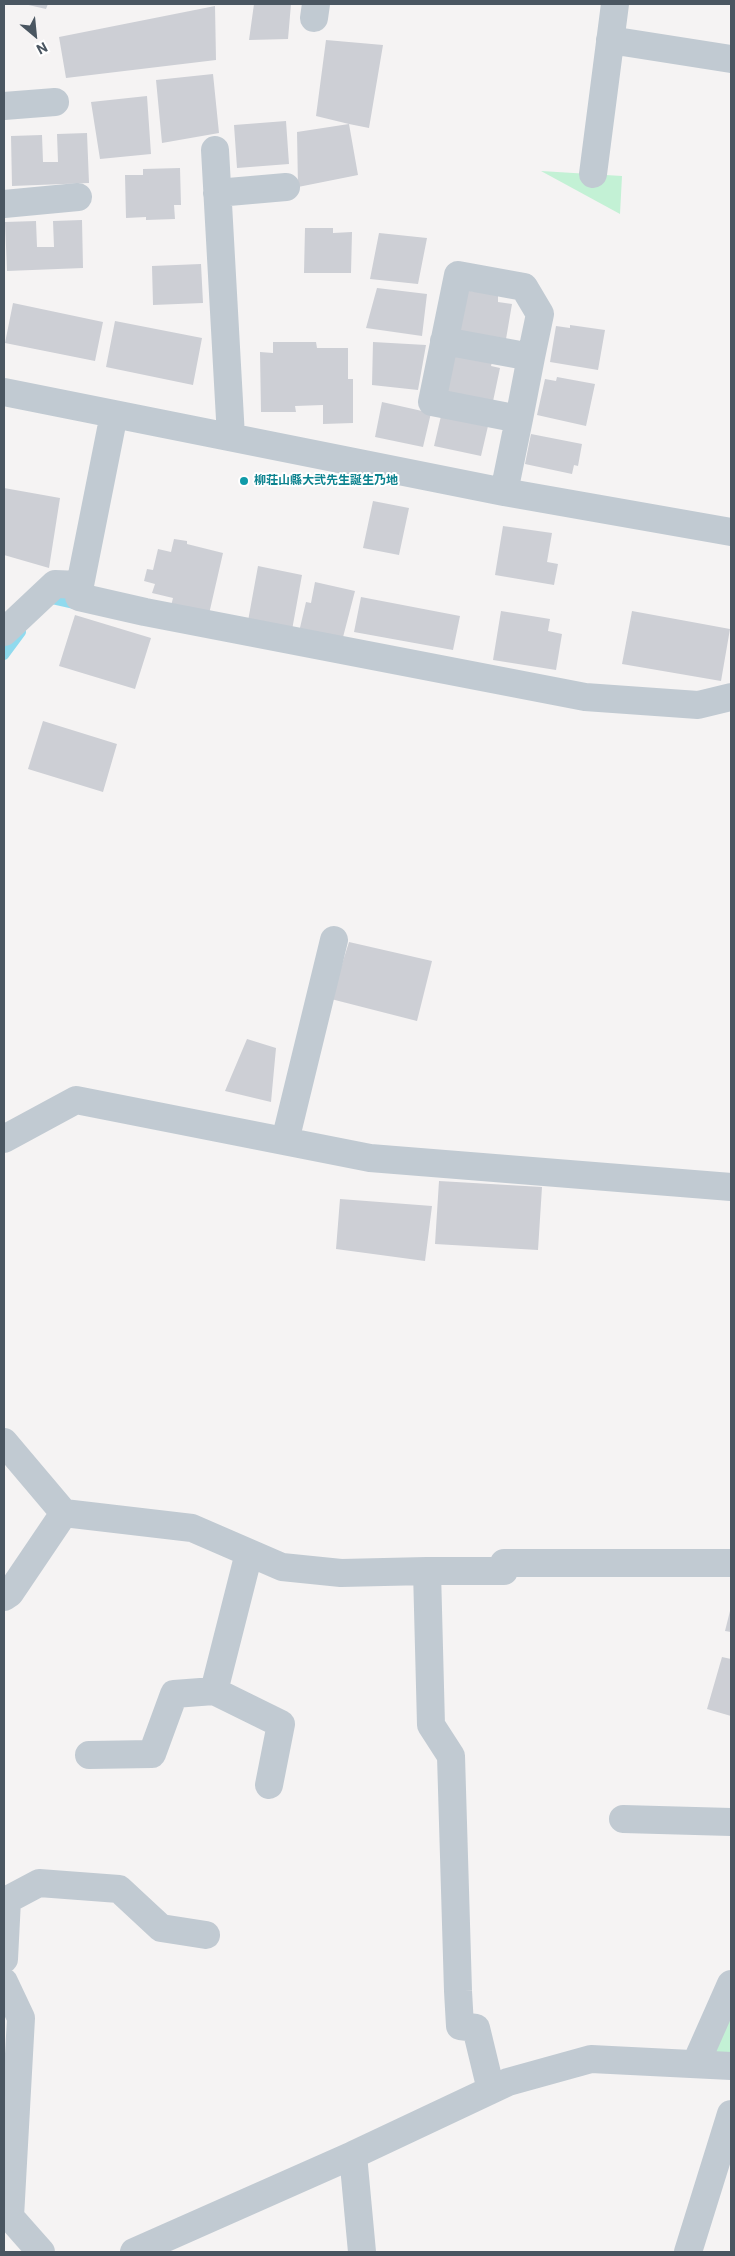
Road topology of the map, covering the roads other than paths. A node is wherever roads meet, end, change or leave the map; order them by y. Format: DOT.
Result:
graph roads {
  1 [pos="615,4"];
  2 [pos="610,40"];
  3 [pos="731,59"];
  4 [pos="55,102"];
  5 [pos="4,106"];
  6 [pos="215,150"];
  7 [pos="592,174"];
  8 [pos="286,187"];
  9 [pos="216,193"];
  10 [pos="78,197"];
  11 [pos="4,204"];
  12 [pos="444,340"];
  13 [pos="531,357"];
  14 [pos="4,392"];
  15 [pos="114,414"];
  16 [pos="519,419"];
  17 [pos="231,437"];
  18 [pos="504,492"];
  19 [pos="731,532"];
  20 [pos="80,586"];
  21 [pos="4,632"];
  22 [pos="731,697"];
  23 [pos="334,940"];
  24 [pos="4,1139"];
  25 [pos="286,1141"];
  26 [pos="731,1187"];
  27 [pos="4,1442"];
  28 [pos="64,1513"];
  29 [pos="249,1553"];
  30 [pos="731,1563"];
  31 [pos="427,1571"];
  32 [pos="4,1597"];
  33 [pos="214,1691"];
  34 [pos="89,1755"];
  35 [pos="269,1785"];
  36 [pos="623,1819"];
  37 [pos="731,1822"];
  38 [pos="206,1935"];
  39 [pos="4,1959"];
  40 [pos="4,1982"];
  41 [pos="731,1984"];
  42 [pos="696,2063"];
  43 [pos="731,2066"];
  44 [pos="490,2090"];
  45 [pos="731,2114"];
  46 [pos="353,2155"];
  47 [pos="41,2252"];
  48 [pos="134,2252"];
  49 [pos="362,2252"];
  50 [pos="688,2252"];
  1 -- 2 [label="street"];
  2 -- 3 [label="street"];
  2 -- 7 [label="street"];
  4 -- 5 [label="street"];
  6 -- 9 [label="street"];
  8 -- 9 [label="street"];
  9 -- 17 [label="street"];
  10 -- 11 [label="street"];
  12 -- 13 [label="street"];
  12 -- 13 [label="street"];
  12 -- 16 [label="street"];
  13 -- 16 [label="street"];
  14 -- 15 [label="street"];
  15 -- 17 [label="street"];
  15 -- 20 [label="street"];
  16 -- 18 [label="street"];
  17 -- 18 [label="street"];
  18 -- 19 [label="street"];
  20 -- 21 [label="street"];
  20 -- 22 [label="street"];
  23 -- 25 [label="street"];
  24 -- 25 [label="street"];
  25 -- 26 [label="street"];
  27 -- 28 [label="street"];
  28 -- 29 [label="street"];
  28 -- 32 [label="street"];
  29 -- 31 [label="street"];
  29 -- 33 [label="street"];
  30 -- 31 [label="street"];
  31 -- 44 [label="street"];
  33 -- 34 [label="street"];
  33 -- 35 [label="street"];
  36 -- 37 [label="street"];
  38 -- 39 [label="street"];
  40 -- 47 [label="street"];
  41 -- 42 [label="street"];
  42 -- 43 [label="street"];
  42 -- 44 [label="street"];
  44 -- 46 [label="street"];
  45 -- 50 [label="street"];
  46 -- 48 [label="street"];
  46 -- 49 [label="street"];
}
